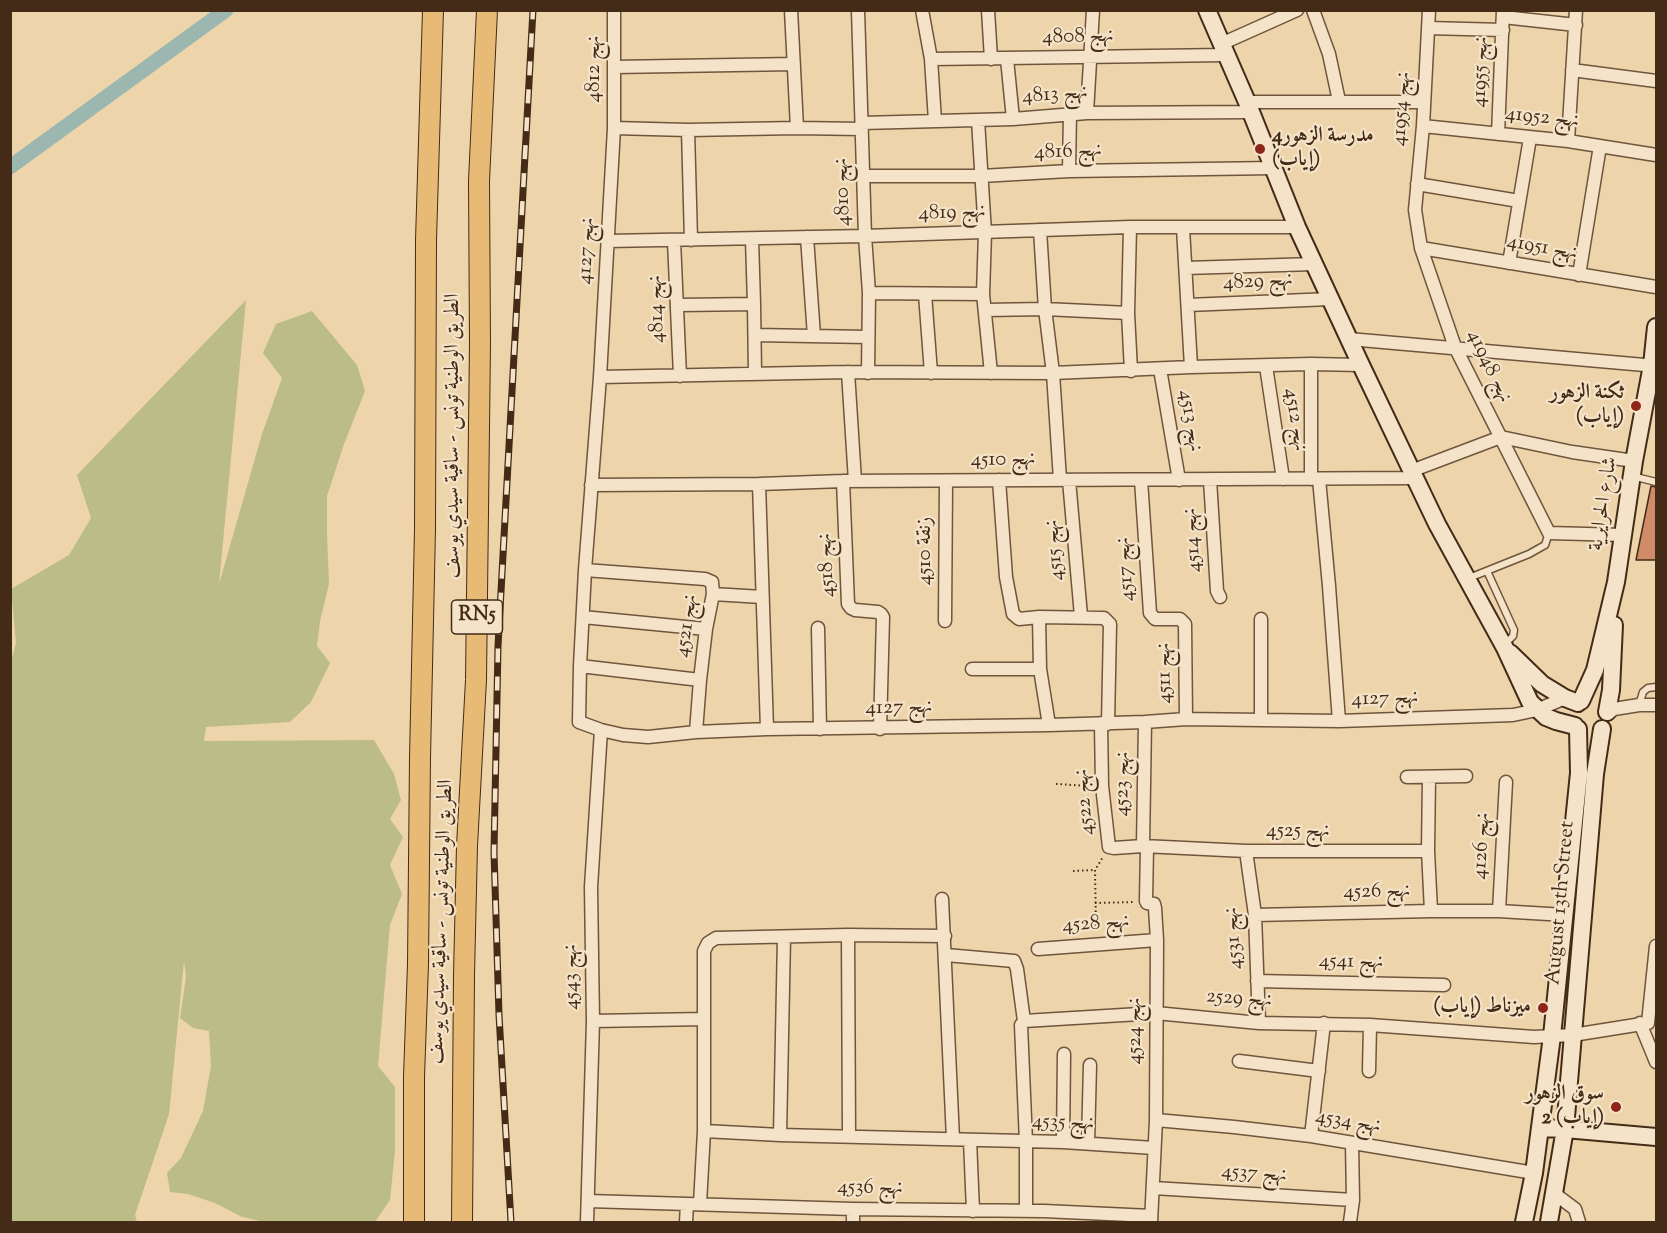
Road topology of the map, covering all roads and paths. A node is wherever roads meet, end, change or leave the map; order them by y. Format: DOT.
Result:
graph roads {
  1 [pos="433,10"];
  2 [pos="487,10"];
  3 [pos="614,10"];
  4 [pos="791,10"];
  5 [pos="858,10"];
  6 [pos="922,10"];
  7 [pos="988,10"];
  8 [pos="1094,10"];
  9 [pos="1206,10"];
  10 [pos="1297,10"];
  11 [pos="1313,10"];
  12 [pos="1429,10"];
  13 [pos="1576,10"];
  14 [pos="1503,14"];
  15 [pos="1576,25"];
  16 [pos="1428,28"];
  17 [pos="1503,30"];
  18 [pos="1223,50"];
  19 [pos="1091,57"];
  20 [pos="931,59"];
  21 [pos="991,59"];
  22 [pos="1007,59"];
  23 [pos="794,64"];
  24 [pos="615,67"];
  25 [pos="1572,70"];
  26 [pos="1656,81"];
  27 [pos="1339,101"];
  28 [pos="1424,102"];
  29 [pos="1249,107"];
  30 [pos="1087,113"];
  31 [pos="1070,114"];
  32 [pos="1013,119"];
  33 [pos="978,120"];
  34 [pos="935,121"];
  35 [pos="862,126"];
  36 [pos="1423,126"];
  37 [pos="614,128"];
  38 [pos="797,128"];
  39 [pos="688,130"];
  40 [pos="1498,134"];
  41 [pos="1530,138"];
  42 [pos="1568,141"];
  43 [pos="1600,146"];
  44 [pos="1656,155"];
  45 [pos="1274,168"];
  46 [pos="1069,171"];
  47 [pos="864,176"];
  48 [pos="981,176"];
  49 [pos="1417,183"];
  50 [pos="1519,201"];
  51 [pos="1415,210"];
  52 [pos="1130,227"];
  53 [pos="1298,227"];
  54 [pos="1183,228"];
  55 [pos="1040,230"];
  56 [pos="985,232"];
  57 [pos="865,236"];
  58 [pos="807,237"];
  59 [pos="752,239"];
  60 [pos="691,240"];
  61 [pos="674,241"];
  62 [pos="608,242"];
  63 [pos="1421,248"];
  64 [pos="1509,263"];
  65 [pos="1314,264"];
  66 [pos="1186,268"];
  67 [pos="1579,275"];
  68 [pos="1656,287"];
  69 [pos="869,294"];
  70 [pos="925,294"];
  71 [pos="983,294"];
  72 [pos="1330,299"];
  73 [pos="754,304"];
  74 [pos="678,305"];
  75 [pos="1188,305"];
  76 [pos="1045,309"];
  77 [pos="985,310"];
  78 [pos="1128,313"];
  79 [pos="1656,327"];
  80 [pos="755,335"];
  81 [pos="814,336"];
  82 [pos="868,337"];
  83 [pos="1349,339"];
  84 [pos="1455,347"];
  85 [pos="1311,364"];
  86 [pos="1361,365"];
  87 [pos="1266,366"];
  88 [pos="1654,366"];
  89 [pos="1191,367"];
  90 [pos="1160,369"];
  91 [pos="1131,371"];
  92 [pos="848,372"];
  93 [pos="868,373"];
  94 [pos="931,373"];
  95 [pos="991,373"];
  96 [pos="1053,373"];
  97 [pos="755,374"];
  98 [pos="680,376"];
  99 [pos="600,377"];
  100 [pos="1501,437"];
  101 [pos="1633,468"];
  102 [pos="1413,474"];
  103 [pos="1283,479"];
  104 [pos="1315,479"];
  105 [pos="999,480"];
  106 [pos="1064,480"];
  107 [pos="1141,480"];
  108 [pos="1179,480"];
  109 [pos="1210,480"];
  110 [pos="849,481"];
  111 [pos="946,481"];
  112 [pos="1656,482"];
  113 [pos="759,484"];
  114 [pos="591,485"];
  115 [pos="1549,533"];
  116 [pos="1623,535"];
  117 [pos="585,570"];
  118 [pos="1487,571"];
  119 [pos="1466,580"];
  120 [pos="1616,582"];
  121 [pos="712,594"];
  122 [pos="762,597"];
  123 [pos="1220,597"];
  124 [pos="1039,616"];
  125 [pos="1081,616"];
  126 [pos="583,617"];
  127 [pos="1261,620"];
  128 [pos="945,621"];
  129 [pos="1185,626"];
  130 [pos="818,628"];
  131 [pos="706,629"];
  132 [pos="1503,646"];
  133 [pos="580,666"];
  134 [pos="972,669"];
  135 [pos="1040,669"];
  136 [pos="700,680"];
  137 [pos="1656,687"];
  138 [pos="1574,701"];
  139 [pos="1639,705"];
  140 [pos="1656,705"];
  141 [pos="1537,710"];
  142 [pos="1606,718"];
  143 [pos="1186,719"];
  144 [pos="1261,720"];
  145 [pos="1339,721"];
  146 [pos="1145,722"];
  147 [pos="1104,723"];
  148 [pos="1049,725"];
  149 [pos="1577,728"];
  150 [pos="767,729"];
  151 [pos="820,729"];
  152 [pos="880,729"];
  153 [pos="601,730"];
  154 [pos="696,732"];
  155 [pos="1466,776"];
  156 [pos="1407,777"];
  157 [pos="1429,777"];
  158 [pos="1506,782"];
  159 [pos="1056,784"];
  160 [pos="1102,786"];
  161 [pos="1109,847"];
  162 [pos="1145,847"];
  163 [pos="1246,851"];
  164 [pos="1428,851"];
  165 [pos="1095,870"];
  166 [pos="1073,871"];
  167 [pos="942,899"];
  168 [pos="1146,902"];
  169 [pos="1095,903"];
  170 [pos="1431,911"];
  171 [pos="1500,911"];
  172 [pos="1255,915"];
  173 [pos="1565,915"];
  174 [pos="848,935"];
  175 [pos="945,936"];
  176 [pos="784,937"];
  177 [pos="1157,940"];
  178 [pos="1096,945"];
  179 [pos="1656,946"];
  180 [pos="1038,949"];
  181 [pos="946,955"];
  182 [pos="1257,981"];
  183 [pos="1444,985"];
  184 [pos="1156,1013"];
  185 [pos="704,1019"];
  186 [pos="592,1021"];
  187 [pos="1024,1021"];
  188 [pos="1259,1023"];
  189 [pos="1324,1023"];
  190 [pos="1648,1023"];
  191 [pos="1370,1025"];
  192 [pos="1573,1035"];
  193 [pos="1552,1036"];
  194 [pos="1064,1054"];
  195 [pos="1239,1061"];
  196 [pos="1656,1062"];
  197 [pos="1090,1065"];
  198 [pos="1319,1071"];
  199 [pos="1368,1071"];
  200 [pos="1156,1120"];
  201 [pos="1540,1128"];
  202 [pos="1565,1129"];
  203 [pos="704,1131"];
  204 [pos="780,1135"];
  205 [pos="849,1136"];
  206 [pos="1311,1136"];
  207 [pos="1656,1137"];
  208 [pos="953,1139"];
  209 [pos="970,1140"];
  210 [pos="1026,1142"];
  211 [pos="1064,1142"];
  212 [pos="1088,1143"];
  213 [pos="1352,1143"];
  214 [pos="1154,1148"];
  215 [pos="1533,1173"];
  216 [pos="1153,1188"];
  217 [pos="1555,1194"];
  218 [pos="1353,1200"];
  219 [pos="588,1201"];
  220 [pos="694,1204"];
  221 [pos="853,1209"];
  222 [pos="1026,1211"];
  223 [pos="981,1215"];
  224 [pos="1044,1217"];
  225 [pos="1151,1219"];
  226 [pos="414,1222"];
  227 [pos="462,1222"];
  228 [pos="587,1222"];
  229 [pos="686,1222"];
  230 [pos="853,1222"];
  231 [pos="1350,1222"];
  232 [pos="1524,1222"];
  233 [pos="1549,1222"];
  234 [pos="1579,1222"];
  1 -- 226 [label="highway, الطريق الوطنية تونس - ساقية سيدي يوسف / RN5"];
  2 -- 227 [label="highway, الطريق الوطنية تونس - ساقية سيدي يوسف / RN5"];
  3 -- 24 [label="street, نهج 4812"];
  4 -- 23 [label="street"];
  5 -- 35 [label="street, نهج 4810"];
  6 -- 20 [label="street"];
  7 -- 21 [label="street"];
  8 -- 19 [label="street"];
  9 -- 18 [label="main road"];
  10 -- 18 [label="street"];
  11 -- 27 [label="street"];
  12 -- 16 [label="street, نهج 41954"];
  13 -- 15 [label="street"];
  14 -- 15 [label="street"];
  14 -- 17 [label="street, نهج 41955"];
  15 -- 25 [label="street"];
  16 -- 17 [label="street"];
  16 -- 28 [label="street, نهج 41954"];
  17 -- 40 [label="street, نهج 41955"];
  18 -- 19 [label="street, نهج 4808"];
  18 -- 29 [label="main road"];
  19 -- 22 [label="street, نهج 4808"];
  19 -- 30 [label="street"];
  20 -- 21 [label="street, نهج 4808"];
  20 -- 34 [label="street"];
  21 -- 22 [label="street, نهج 4808"];
  22 -- 32 [label="street"];
  23 -- 24 [label="street"];
  23 -- 38 [label="street"];
  24 -- 37 [label="street, نهج 4812"];
  25 -- 26 [label="street"];
  25 -- 42 [label="street"];
  27 -- 28 [label="street"];
  27 -- 29 [label="street"];
  28 -- 36 [label="street, نهج 41954"];
  29 -- 30 [label="street, نهج 4813"];
  29 -- 45 [label="main road"];
  30 -- 31 [label="street, نهج 4813"];
  31 -- 32 [label="street, نهج 4813"];
  31 -- 46 [label="street"];
  32 -- 33 [label="street, نهج 4813"];
  33 -- 34 [label="street, نهج 4813"];
  33 -- 48 [label="street"];
  34 -- 35 [label="street, نهج 4813"];
  35 -- 38 [label="street, نهج 4813"];
  35 -- 47 [label="street, نهج 4810"];
  36 -- 40 [label="street, نهج 41952"];
  36 -- 49 [label="street, نهج 41954"];
  37 -- 39 [label="street, نهج 4813"];
  37 -- 62 [label="street, نهج 4127"];
  38 -- 39 [label="street, نهج 4813"];
  39 -- 60 [label="street"];
  40 -- 41 [label="street, نهج 41952"];
  41 -- 42 [label="street, نهج 41952"];
  41 -- 50 [label="street"];
  42 -- 43 [label="street, نهج 41952"];
  43 -- 44 [label="street, نهج 41952"];
  43 -- 67 [label="street"];
  45 -- 46 [label="street, نهج 4816"];
  45 -- 53 [label="main road"];
  46 -- 48 [label="street, نهج 4816"];
  47 -- 48 [label="street, نهج 4816"];
  47 -- 57 [label="street, نهج 4810"];
  48 -- 56 [label="street"];
  49 -- 50 [label="street"];
  49 -- 51 [label="street, نهج 41954"];
  50 -- 64 [label="street"];
  51 -- 63 [label="street, نهج 41948"];
  52 -- 54 [label="street, نهج 4819"];
  52 -- 55 [label="street, نهج 4819"];
  52 -- 78 [label="street"];
  53 -- 54 [label="street, نهج 4819"];
  53 -- 65 [label="main road"];
  54 -- 66 [label="street"];
  55 -- 56 [label="street, نهج 4819"];
  55 -- 76 [label="street, نهج 4515"];
  56 -- 57 [label="street, نهج 4819"];
  56 -- 71 [label="street"];
  57 -- 58 [label="street, نهج 4819"];
  57 -- 69 [label="street, نهج 4810"];
  58 -- 59 [label="street, نهج 4819"];
  58 -- 81 [label="street"];
  59 -- 60 [label="street, نهج 4819"];
  59 -- 73 [label="street"];
  60 -- 61 [label="street, نهج 4819"];
  61 -- 62 [label="street, نهج 4819"];
  61 -- 74 [label="street, نهج 4814"];
  62 -- 99 [label="street, نهج 4127"];
  63 -- 64 [label="street, نهج 41951"];
  63 -- 84 [label="street, نهج 41948"];
  64 -- 67 [label="street, نهج 41951"];
  65 -- 66 [label="street"];
  65 -- 72 [label="main road"];
  66 -- 75 [label="street"];
  67 -- 68 [label="street, نهج 41951"];
  69 -- 70 [label="street"];
  69 -- 82 [label="street, نهج 4810"];
  70 -- 71 [label="street"];
  70 -- 94 [label="street"];
  71 -- 77 [label="street"];
  72 -- 75 [label="street, نهج 4829"];
  72 -- 83 [label="main road"];
  73 -- 74 [label="street"];
  73 -- 80 [label="street"];
  74 -- 98 [label="street, نهج 4814"];
  75 -- 89 [label="street"];
  76 -- 77 [label="street"];
  76 -- 78 [label="street"];
  76 -- 96 [label="street, نهج 4515"];
  77 -- 95 [label="street"];
  78 -- 91 [label="street"];
  79 -- 88 [label="main road, شارع الحرايرية"];
  80 -- 81 [label="street"];
  80 -- 97 [label="street"];
  81 -- 82 [label="street"];
  82 -- 93 [label="street, نهج 4810"];
  83 -- 84 [label="street"];
  83 -- 86 [label="main road"];
  84 -- 88 [label="street"];
  84 -- 100 [label="street, نهج 41948"];
  85 -- 86 [label="street"];
  85 -- 87 [label="street"];
  85 -- 104 [label="street"];
  86 -- 102 [label="main road"];
  87 -- 89 [label="street"];
  87 -- 103 [label="street, نهج 4512"];
  88 -- 101 [label="main road, شارع الحرايرية"];
  89 -- 90 [label="street"];
  90 -- 91 [label="street"];
  90 -- 108 [label="street, نهج 4513"];
  91 -- 96 [label="street"];
  92 -- 93 [label="street"];
  92 -- 97 [label="street"];
  92 -- 110 [label="street, نهج 4518"];
  93 -- 94 [label="street"];
  94 -- 95 [label="street"];
  95 -- 96 [label="street"];
  96 -- 106 [label="street, نهج 4515"];
  97 -- 98 [label="street"];
  98 -- 99 [label="street"];
  99 -- 114 [label="street, نهج 4127"];
  100 -- 101 [label="street"];
  100 -- 102 [label="street"];
  100 -- 115 [label="street, نهج 41948"];
  101 -- 112 [label="lane"];
  101 -- 116 [label="main road, شارع الحرايرية"];
  102 -- 104 [label="street, نهج 4510"];
  102 -- 119 [label="main road"];
  103 -- 104 [label="street, نهج 4510"];
  103 -- 109 [label="street, نهج 4510"];
  104 -- 145 [label="street"];
  105 -- 106 [label="street, نهج 4510"];
  105 -- 111 [label="street, نهج 4510"];
  105 -- 124 [label="street"];
  106 -- 107 [label="street, نهج 4510"];
  106 -- 125 [label="street, نهج 4515"];
  107 -- 108 [label="street, نهج 4510"];
  107 -- 129 [label="street, نهج 4517"];
  108 -- 109 [label="street, نهج 4510"];
  109 -- 123 [label="street, نهج 4514"];
  110 -- 111 [label="street, نهج 4510"];
  110 -- 113 [label="street, نهج 4510"];
  110 -- 152 [label="street, نهج 4518"];
  111 -- 128 [label="street, زنقة 4510"];
  113 -- 114 [label="street, نهج 4510"];
  113 -- 122 [label="street"];
  114 -- 117 [label="street, نهج 4127"];
  115 -- 116 [label="street"];
  115 -- 118 [label="lane"];
  116 -- 120 [label="main road, شارع الحرايرية"];
  117 -- 121 [label="street, نهج 4521"];
  117 -- 126 [label="street, نهج 4127"];
  118 -- 119 [label="lane"];
  118 -- 132 [label="lane"];
  119 -- 132 [label="main road"];
  120 -- 138 [label="main road, شارع الحرايرية"];
  120 -- 142 [label="main road, شارع الحرايرية"];
  121 -- 122 [label="street"];
  121 -- 131 [label="street, نهج 4521"];
  122 -- 150 [label="street"];
  124 -- 125 [label="street"];
  124 -- 135 [label="street"];
  125 -- 147 [label="street, نهج 4522"];
  126 -- 131 [label="street"];
  126 -- 133 [label="street, نهج 4127"];
  127 -- 144 [label="street"];
  129 -- 143 [label="street, نهج 4511"];
  130 -- 151 [label="street"];
  131 -- 136 [label="street, نهج 4521"];
  132 -- 138 [label="main road"];
  132 -- 141 [label="main road"];
  133 -- 136 [label="street"];
  133 -- 153 [label="street, نهج 4127"];
  134 -- 135 [label="street"];
  135 -- 148 [label="street"];
  136 -- 154 [label="street, نهج 4521"];
  137 -- 139 [label="lane"];
  138 -- 141 [label="street, نهج 4127"];
  138 -- 142 [label="main road"];
  138 -- 149 [label="main road"];
  139 -- 140 [label="street"];
  139 -- 142 [label="street"];
  141 -- 145 [label="street, نهج 4127"];
  141 -- 149 [label="main road"];
  142 -- 149 [label="main road"];
  142 -- 192 [label="main road, August 13th Street"];
  143 -- 144 [label="street, نهج 4127"];
  143 -- 146 [label="street, نهج 4127"];
  144 -- 145 [label="street, نهج 4127"];
  146 -- 147 [label="street, نهج 4127"];
  146 -- 162 [label="street, نهج 4523"];
  147 -- 148 [label="street, نهج 4127"];
  147 -- 160 [label="street, نهج 4522"];
  148 -- 152 [label="street, نهج 4127"];
  149 -- 173 [label="main road, August 13th Street"];
  150 -- 151 [label="street, نهج 4127"];
  150 -- 154 [label="street, نهج 4127"];
  151 -- 152 [label="street, نهج 4127"];
  153 -- 154 [label="street, نهج 4127"];
  153 -- 186 [label="street, نهج 4543"];
  155 -- 157 [label="street"];
  156 -- 157 [label="street"];
  157 -- 164 [label="street"];
  158 -- 171 [label="street, نهج 4126"];
  159 -- 160 [label="path"];
  160 -- 161 [label="street, نهج 4522"];
  161 -- 162 [label="street, نهج 4525"];
  161 -- 165 [label="path, نهج 4522"];
  162 -- 163 [label="street, نهج 4525"];
  162 -- 168 [label="street, نهج 4524"];
  163 -- 164 [label="street, نهج 4525"];
  163 -- 172 [label="street, نهج 4531"];
  164 -- 170 [label="street"];
  165 -- 166 [label="path"];
  165 -- 169 [label="path"];
  167 -- 175 [label="street"];
  168 -- 169 [label="path"];
  168 -- 177 [label="street, نهج 4524"];
  169 -- 178 [label="path"];
  170 -- 171 [label="street, نهج 4526"];
  170 -- 172 [label="street, نهج 4526"];
  171 -- 173 [label="street, نهج 4526"];
  172 -- 182 [label="street, نهج 4531"];
  173 -- 193 [label="main road, August 13th Street"];
  174 -- 175 [label="street"];
  174 -- 176 [label="street"];
  174 -- 205 [label="street"];
  175 -- 181 [label="street"];
  176 -- 185 [label="street"];
  176 -- 204 [label="street"];
  177 -- 178 [label="street, نهج 4528"];
  177 -- 184 [label="street, نهج 4524"];
  178 -- 180 [label="street, نهج 4528"];
  179 -- 190 [label="street"];
  181 -- 187 [label="street"];
  181 -- 208 [label="street"];
  182 -- 183 [label="street, نهج 4541"];
  182 -- 188 [label="street, نهج 4531"];
  184 -- 187 [label="street, نهج 2529"];
  184 -- 188 [label="street, نهج 2529"];
  184 -- 200 [label="street, نهج 4524"];
  185 -- 186 [label="street"];
  185 -- 203 [label="street"];
  186 -- 219 [label="street, نهج 4543"];
  187 -- 210 [label="street"];
  188 -- 189 [label="street, نهج 2529"];
  189 -- 191 [label="street, نهج 2529"];
  189 -- 198 [label="street"];
  190 -- 192 [label="street, نهج 2529"];
  190 -- 196 [label="street"];
  191 -- 193 [label="street, نهج 2529"];
  191 -- 199 [label="street"];
  192 -- 193 [label="street, نهج 2529"];
  192 -- 202 [label="main road, August 13th Street"];
  193 -- 201 [label="main road, August 13th Street"];
  194 -- 211 [label="street"];
  195 -- 198 [label="street"];
  197 -- 212 [label="street"];
  198 -- 206 [label="street"];
  200 -- 206 [label="street, نهج 4534"];
  200 -- 214 [label="street, نهج 4524"];
  201 -- 202 [label="main road"];
  201 -- 215 [label="main road, August 13th Street"];
  202 -- 207 [label="main road"];
  202 -- 217 [label="main road, August 13th Street"];
  203 -- 204 [label="street, نهج 4535"];
  203 -- 220 [label="street"];
  204 -- 205 [label="street, نهج 4535"];
  205 -- 208 [label="street, نهج 4535"];
  206 -- 213 [label="street, نهج 4534"];
  208 -- 209 [label="street, نهج 4535"];
  209 -- 210 [label="street, نهج 4535"];
  209 -- 223 [label="street"];
  210 -- 211 [label="street, نهج 4535"];
  210 -- 222 [label="street"];
  211 -- 212 [label="street, نهج 4535"];
  212 -- 214 [label="street, نهج 4535"];
  213 -- 215 [label="street, نهج 4534"];
  213 -- 218 [label="street"];
  214 -- 216 [label="street, نهج 4524"];
  215 -- 232 [label="main road, August 13th Street"];
  216 -- 218 [label="street, نهج 4537"];
  216 -- 225 [label="street, نهج 4524"];
  217 -- 233 [label="main road, August 13th Street"];
  217 -- 234 [label="street"];
  218 -- 231 [label="street"];
  219 -- 220 [label="street, نهج 4536"];
  219 -- 228 [label="street, نهج 4543"];
  220 -- 221 [label="street, نهج 4536"];
  220 -- 229 [label="street"];
  221 -- 223 [label="street, نهج 4536"];
  221 -- 230 [label="street"];
  222 -- 223 [label="street, نهج 4536"];
  222 -- 224 [label="street, نهج 4536"];
  224 -- 225 [label="street, نهج 4536"];
}
